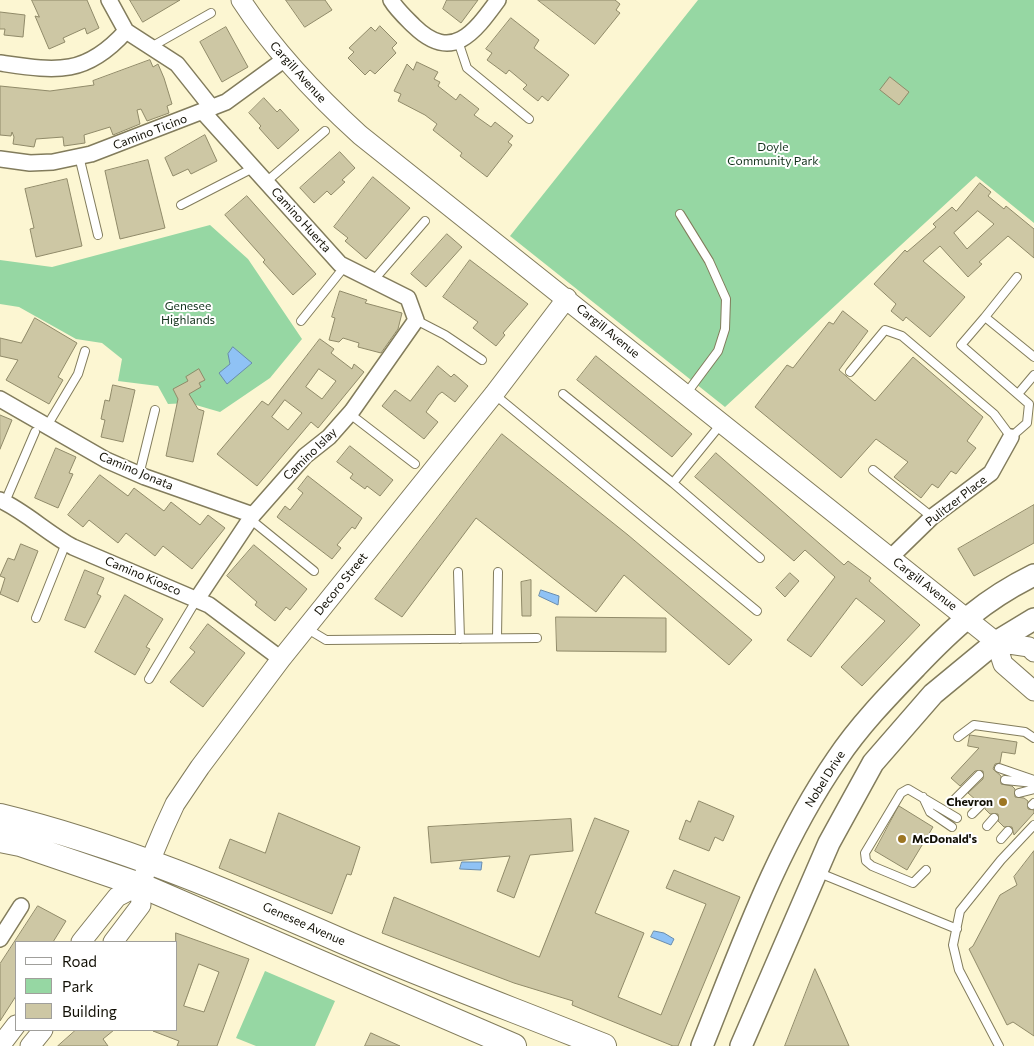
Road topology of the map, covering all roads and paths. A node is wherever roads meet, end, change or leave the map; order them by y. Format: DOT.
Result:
graph roads {
  1 [pos="109,0"];
  2 [pos="241,0"];
  3 [pos="391,0"];
  4 [pos="498,0"];
  5 [pos="211,13"];
  6 [pos="126,31"];
  7 [pos="458,41"];
  8 [pos="151,47"];
  9 [pos="285,59"];
  10 [pos="0,63"];
  11 [pos="207,110"];
  12 [pos="529,119"];
  13 [pos="325,131"];
  14 [pos="79,156"];
  15 [pos="0,159"];
  16 [pos="253,168"];
  17 [pos="266,182"];
  18 [pos="181,205"];
  19 [pos="680,214"];
  20 [pos="425,221"];
  21 [pos="98,235"];
  22 [pos="345,266"];
  23 [pos="1017,277"];
  24 [pos="373,281"];
  25 [pos="567,298"];
  26 [pos="415,314"];
  27 [pos="985,317"];
  28 [pos="301,321"];
  29 [pos="85,351"];
  30 [pos="1034,358"];
  31 [pos="482,360"];
  32 [pos="850,372"];
  33 [pos="1034,375"];
  34 [pos="494,394"];
  35 [pos="563,394"];
  36 [pos="686,394"];
  37 [pos="1018,394"];
  38 [pos="0,399"];
  39 [pos="155,410"];
  40 [pos="350,414"];
  41 [pos="722,422"];
  42 [pos="41,429"];
  43 [pos="1011,437"];
  44 [pos="415,464"];
  45 [pos="874,470"];
  46 [pos="139,474"];
  47 [pos="673,483"];
  48 [pos="2,501"];
  49 [pos="251,517"];
  50 [pos="932,517"];
  51 [pos="66,543"];
  52 [pos="891,557"];
  53 [pos="760,558"];
  54 [pos="314,571"];
  55 [pos="458,572"];
  56 [pos="498,572"];
  57 [pos="1034,574"];
  58 [pos="197,598"];
  59 [pos="757,611"];
  60 [pos="966,617"];
  61 [pos="36,618"];
  62 [pos="1034,619"];
  63 [pos="306,628"];
  64 [pos="497,638"];
  65 [pos="537,638"];
  66 [pos="460,639"];
  67 [pos="996,642"];
  68 [pos="1034,652"];
  69 [pos="281,659"];
  70 [pos="149,679"];
  71 [pos="1034,691"];
  72 [pos="958,737"];
  73 [pos="1034,738"];
  74 [pos="999,768"];
  75 [pos="979,774"];
  76 [pos="1005,780"];
  77 [pos="1034,782"];
  78 [pos="1034,789"];
  79 [pos="1018,793"];
  80 [pos="923,796"];
  81 [pos="956,799"];
  82 [pos="981,805"];
  83 [pos="972,814"];
  84 [pos="0,816"];
  85 [pos="957,818"];
  86 [pos="994,818"];
  87 [pos="1034,825"];
  88 [pos="987,826"];
  89 [pos="952,827"];
  90 [pos="1008,831"];
  91 [pos="1001,839"];
  92 [pos="0,840"];
  93 [pos="151,862"];
  94 [pos="926,870"];
  95 [pos="816,871"];
  96 [pos="140,884"];
  97 [pos="21,906"];
  98 [pos="957,929"];
  99 [pos="0,939"];
  100 [pos="82,941"];
  101 [pos="114,941"];
  102 [pos="15,1026"];
  103 [pos="42,1031"];
  104 [pos="0,1046"];
  105 [pos="30,1046"];
  106 [pos="514,1046"];
  107 [pos="604,1046"];
  108 [pos="702,1046"];
  109 [pos="741,1046"];
  110 [pos="999,1046"];
  1 -- 6 [label="street, Camino Huerta"];
  2 -- 9 [label="street, Cargill Avenue"];
  3 -- 7 [label="street"];
  4 -- 7 [label="street"];
  5 -- 8 [label="lane"];
  6 -- 8 [label="street, Camino Huerta"];
  6 -- 10 [label="street"];
  7 -- 12 [label="lane"];
  8 -- 11 [label="street, Camino Huerta"];
  9 -- 11 [label="street, Camino Ticino"];
  9 -- 25 [label="street, Cargill Avenue"];
  11 -- 14 [label="street, Camino Ticino"];
  11 -- 16 [label="street, Camino Huerta"];
  13 -- 17 [label="lane"];
  14 -- 15 [label="street, Camino Ticino"];
  14 -- 21 [label="lane"];
  16 -- 17 [label="street, Camino Huerta"];
  16 -- 18 [label="lane"];
  17 -- 22 [label="street, Camino Huerta"];
  19 -- 36 [label="lane"];
  20 -- 24 [label="lane"];
  22 -- 24 [label="street, Camino Huerta"];
  22 -- 28 [label="lane"];
  23 -- 27 [label="lane"];
  24 -- 26 [label="street, Camino Huerta"];
  25 -- 34 [label="street, Decoro Street"];
  25 -- 36 [label="street, Cargill Avenue"];
  26 -- 31 [label="lane"];
  26 -- 40 [label="street, Camino Islay"];
  27 -- 30 [label="lane"];
  27 -- 37 [label="lane"];
  29 -- 42 [label="lane"];
  32 -- 43 [label="lane"];
  33 -- 37 [label="lane"];
  34 -- 59 [label="lane"];
  34 -- 63 [label="street, Decoro Street"];
  35 -- 47 [label="lane"];
  36 -- 41 [label="street, Cargill Avenue"];
  37 -- 43 [label="lane"];
  38 -- 42 [label="street, Camino Jonata"];
  39 -- 46 [label="lane"];
  40 -- 44 [label="lane"];
  40 -- 49 [label="street, Camino Islay"];
  41 -- 47 [label="lane"];
  41 -- 52 [label="street, Cargill Avenue"];
  42 -- 46 [label="street, Camino Jonata"];
  42 -- 48 [label="lane"];
  43 -- 50 [label="street, Pulitzer Place"];
  45 -- 50 [label="lane"];
  46 -- 49 [label="street, Camino Jonata"];
  47 -- 53 [label="lane"];
  48 -- 51 [label="street, Camino Kiosco"];
  49 -- 54 [label="lane"];
  49 -- 58 [label="street, Camino Islay"];
  50 -- 52 [label="street, Pulitzer Place"];
  51 -- 58 [label="street, Camino Kiosco"];
  51 -- 61 [label="lane"];
  52 -- 60 [label="street, Cargill Avenue"];
  55 -- 66 [label="lane"];
  56 -- 64 [label="lane"];
  57 -- 60 [label="main road, Nobel Drive"];
  58 -- 69 [label="street, Camino Kiosco"];
  58 -- 70 [label="lane"];
  60 -- 67 [label="street, Cargill Avenue"];
  60 -- 108 [label="main road, Nobel Drive"];
  62 -- 67 [label="main road"];
  63 -- 66 [label="lane"];
  63 -- 69 [label="street, Decoro Street"];
  64 -- 65 [label="lane"];
  64 -- 66 [label="lane"];
  67 -- 68 [label="street"];
  67 -- 71 [label="street"];
  67 -- 95 [label="main road"];
  69 -- 93 [label="street, Decoro Street"];
  72 -- 73 [label="lane"];
  74 -- 77 [label="lane"];
  75 -- 81 [label="lane"];
  76 -- 77 [label="lane"];
  78 -- 79 [label="lane"];
  80 -- 85 [label="lane"];
  80 -- 89 [label="lane"];
  80 -- 94 [label="lane"];
  82 -- 83 [label="lane"];
  84 -- 93 [label="main road, Genesee Avenue"];
  86 -- 88 [label="lane"];
  87 -- 98 [label="lane"];
  90 -- 91 [label="lane"];
  92 -- 96 [label="main road"];
  93 -- 96 [label="street, Decoro Street"];
  93 -- 107 [label="main road, Genesee Avenue"];
  95 -- 98 [label="lane"];
  95 -- 109 [label="main road"];
  96 -- 100 [label="street"];
  96 -- 101 [label="street, Decoro Street"];
  96 -- 106 [label="main road"];
  97 -- 99 [label="street"];
  98 -- 110 [label="lane"];
  102 -- 104 [label="street"];
  103 -- 105 [label="street"];
}
